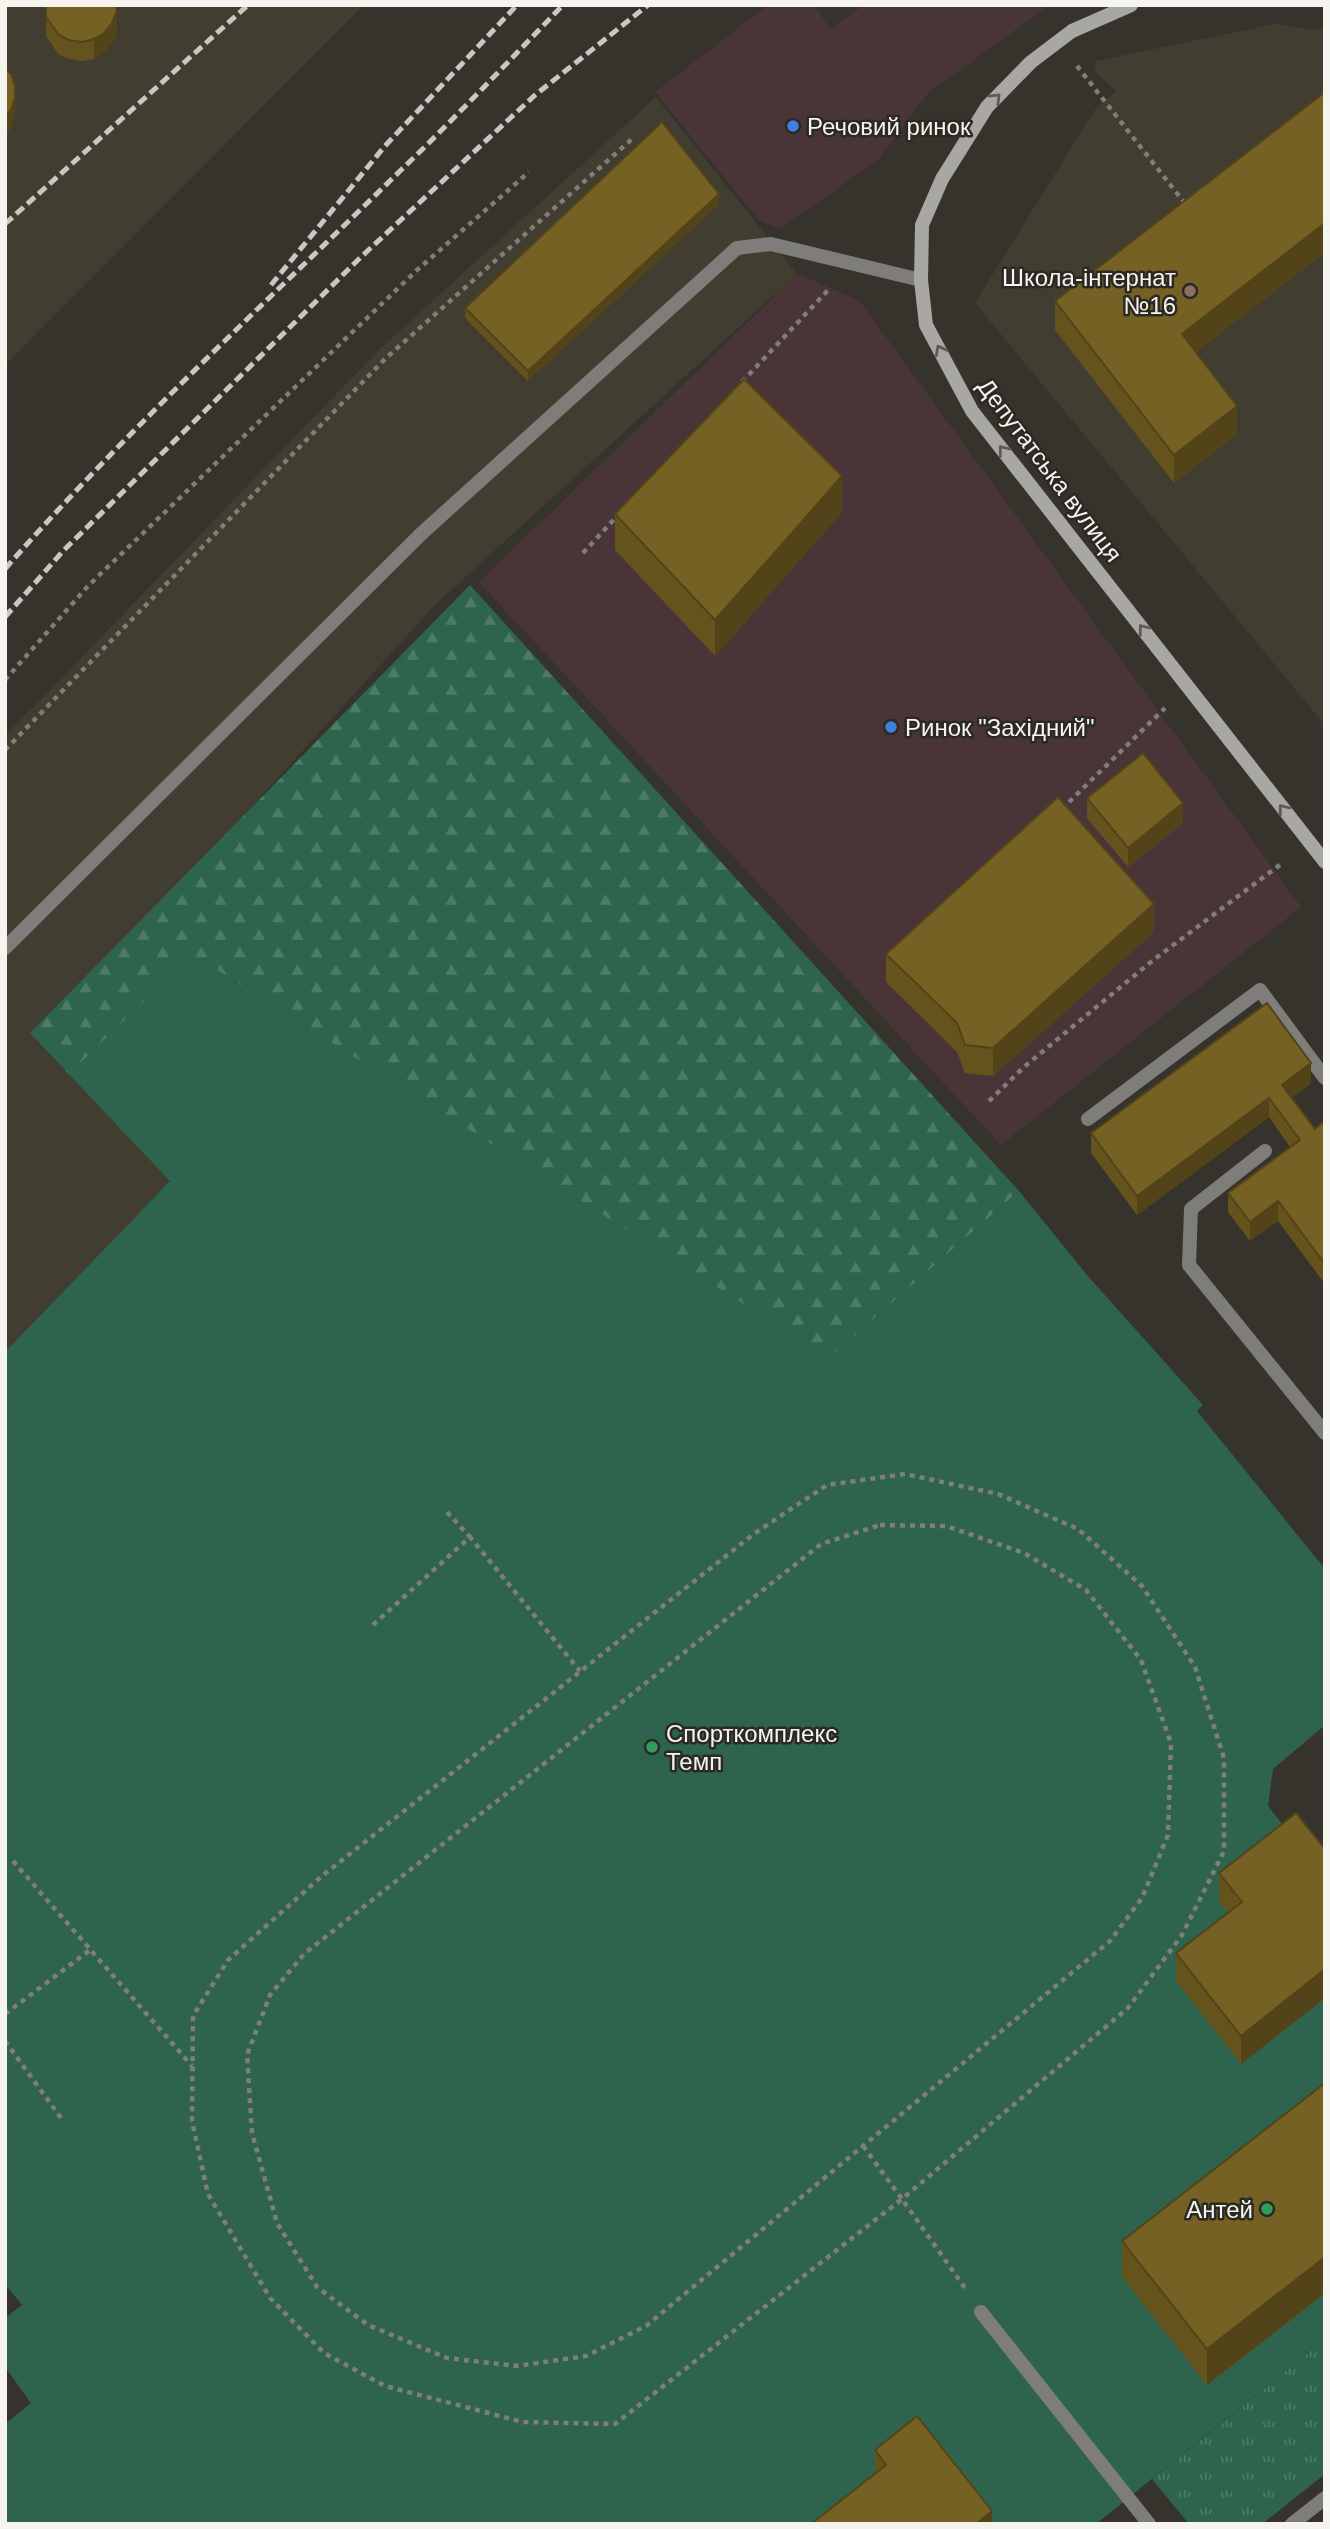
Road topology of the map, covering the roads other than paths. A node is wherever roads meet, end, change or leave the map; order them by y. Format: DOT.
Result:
graph roads {
  1 [pos="1131,5"];
  2 [pos="921,280"];
  3 [pos="1325,862"];
  4 [pos="5,948"];
  5 [pos="1325,1078"];
  6 [pos="1088,1119"];
  7 [pos="1265,1151"];
  8 [pos="1325,1433"];
  9 [pos="981,2312"];
  10 [pos="1325,2498"];
  11 [pos="1149,2524"];
  12 [pos="1292,2524"];
  2 -- 1 [label="main road, Депутатська вулиця, one-way"];
  3 -- 2 [label="main road, Депутатська вулиця, one-way"];
  2 -- 4 [label="street"];
  5 -- 6 [label="street"];
  7 -- 8 [label="street"];
  9 -- 11 [label="street"];
  10 -- 12 [label="street"];
}
